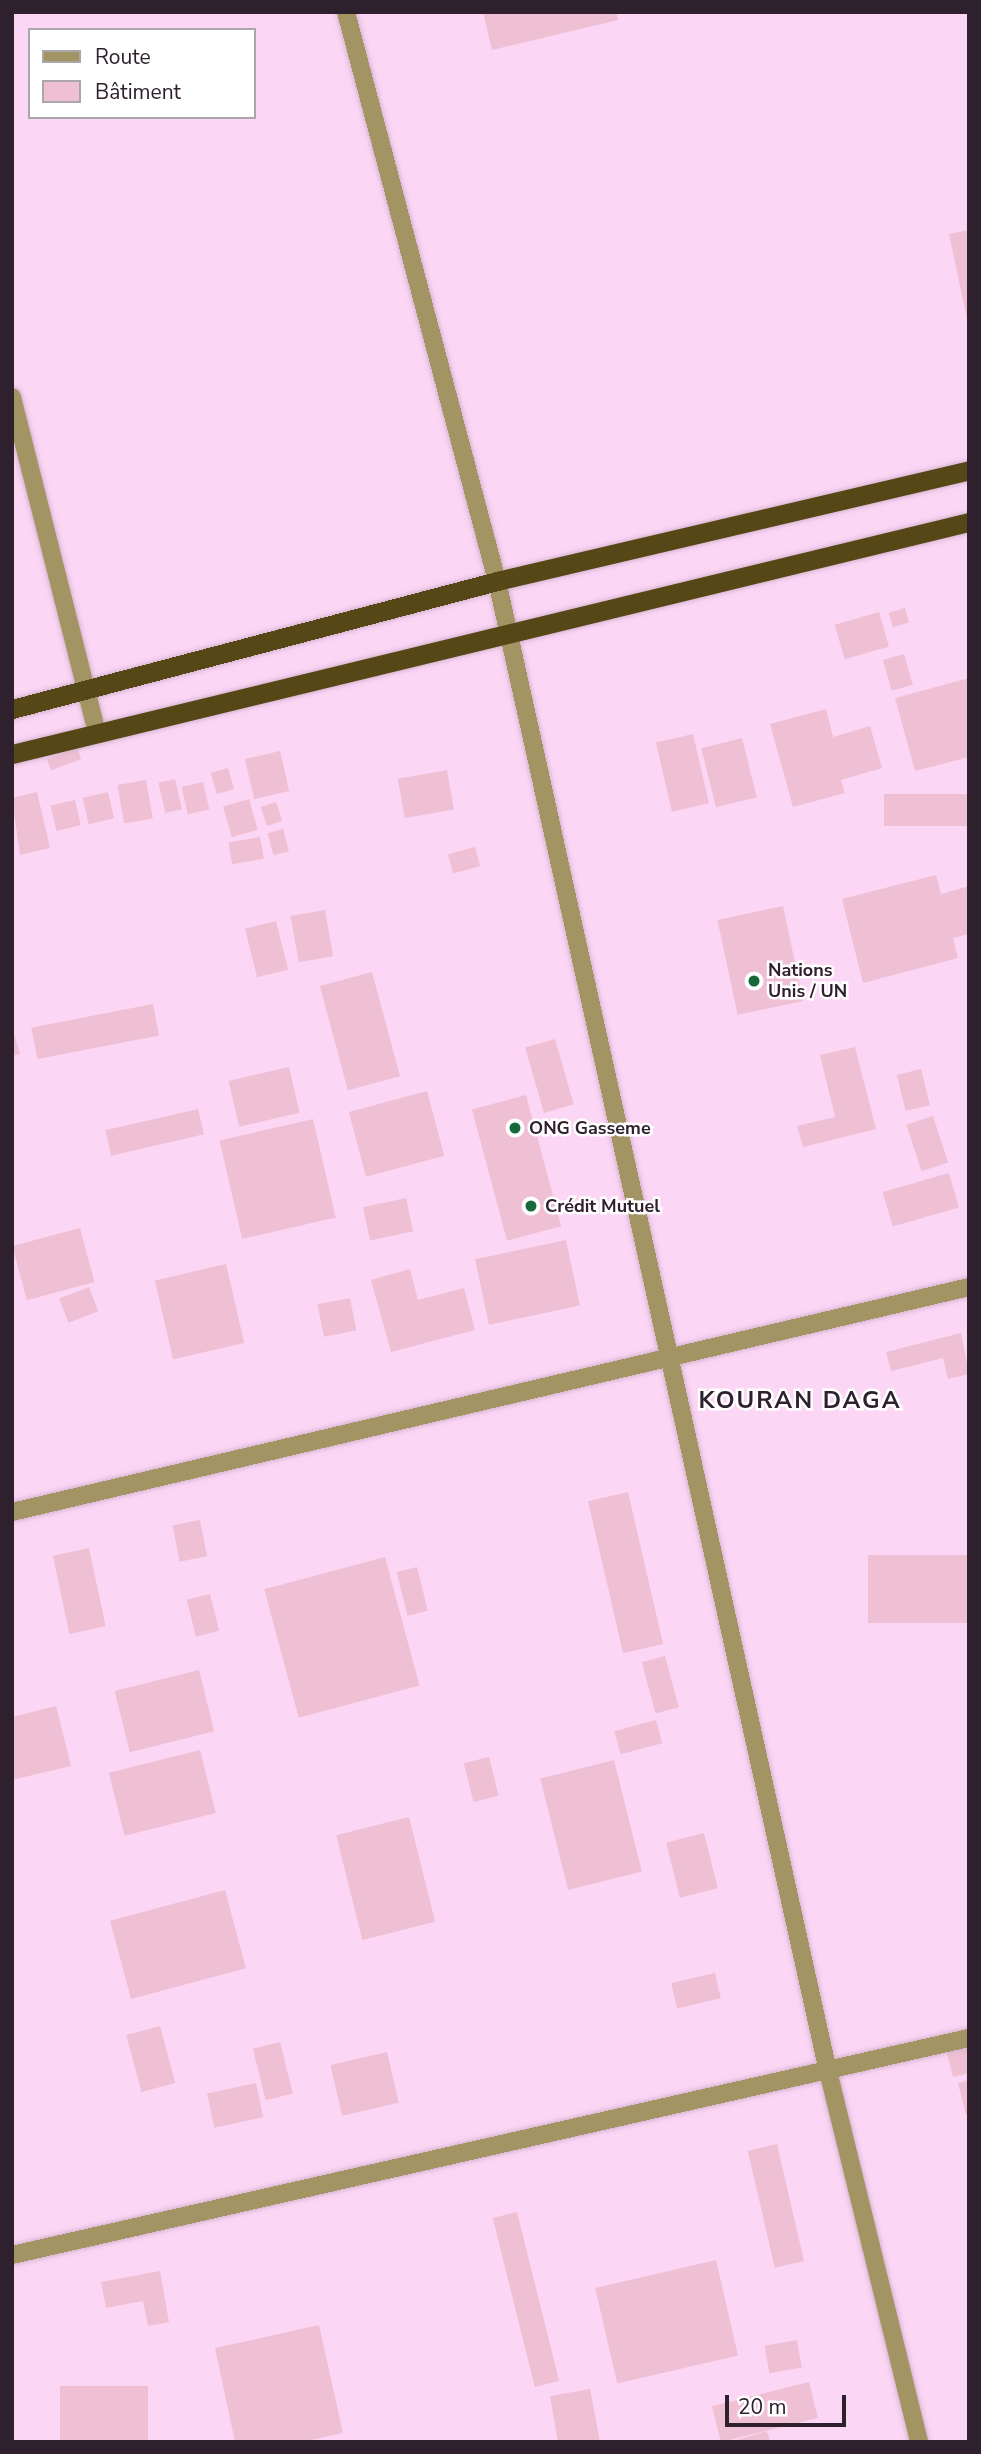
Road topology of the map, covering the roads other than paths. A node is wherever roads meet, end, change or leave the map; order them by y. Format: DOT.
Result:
graph roads {
  1 [pos="346,12"];
  2 [pos="12,397"];
  3 [pos="969,470"];
  4 [pos="969,522"];
  5 [pos="497,581"];
  6 [pos="509,632"];
  7 [pos="86,691"];
  8 [pos="12,709"];
  9 [pos="97,732"];
  10 [pos="12,754"];
  11 [pos="969,1287"];
  12 [pos="668,1358"];
  13 [pos="12,1512"];
  14 [pos="969,2038"];
  15 [pos="828,2071"];
  16 [pos="12,2255"];
  17 [pos="919,2442"];
  1 -- 5 [label="street"];
  2 -- 7 [label="street"];
  3 -- 5 [label="highway"];
  4 -- 6 [label="highway"];
  5 -- 6 [label="street"];
  5 -- 7 [label="highway"];
  6 -- 9 [label="highway"];
  6 -- 12 [label="street"];
  7 -- 8 [label="highway"];
  7 -- 9 [label="street"];
  9 -- 10 [label="highway"];
  11 -- 12 [label="street"];
  12 -- 13 [label="street"];
  12 -- 15 [label="street"];
  14 -- 15 [label="street"];
  15 -- 16 [label="street"];
  15 -- 17 [label="street"];
}
